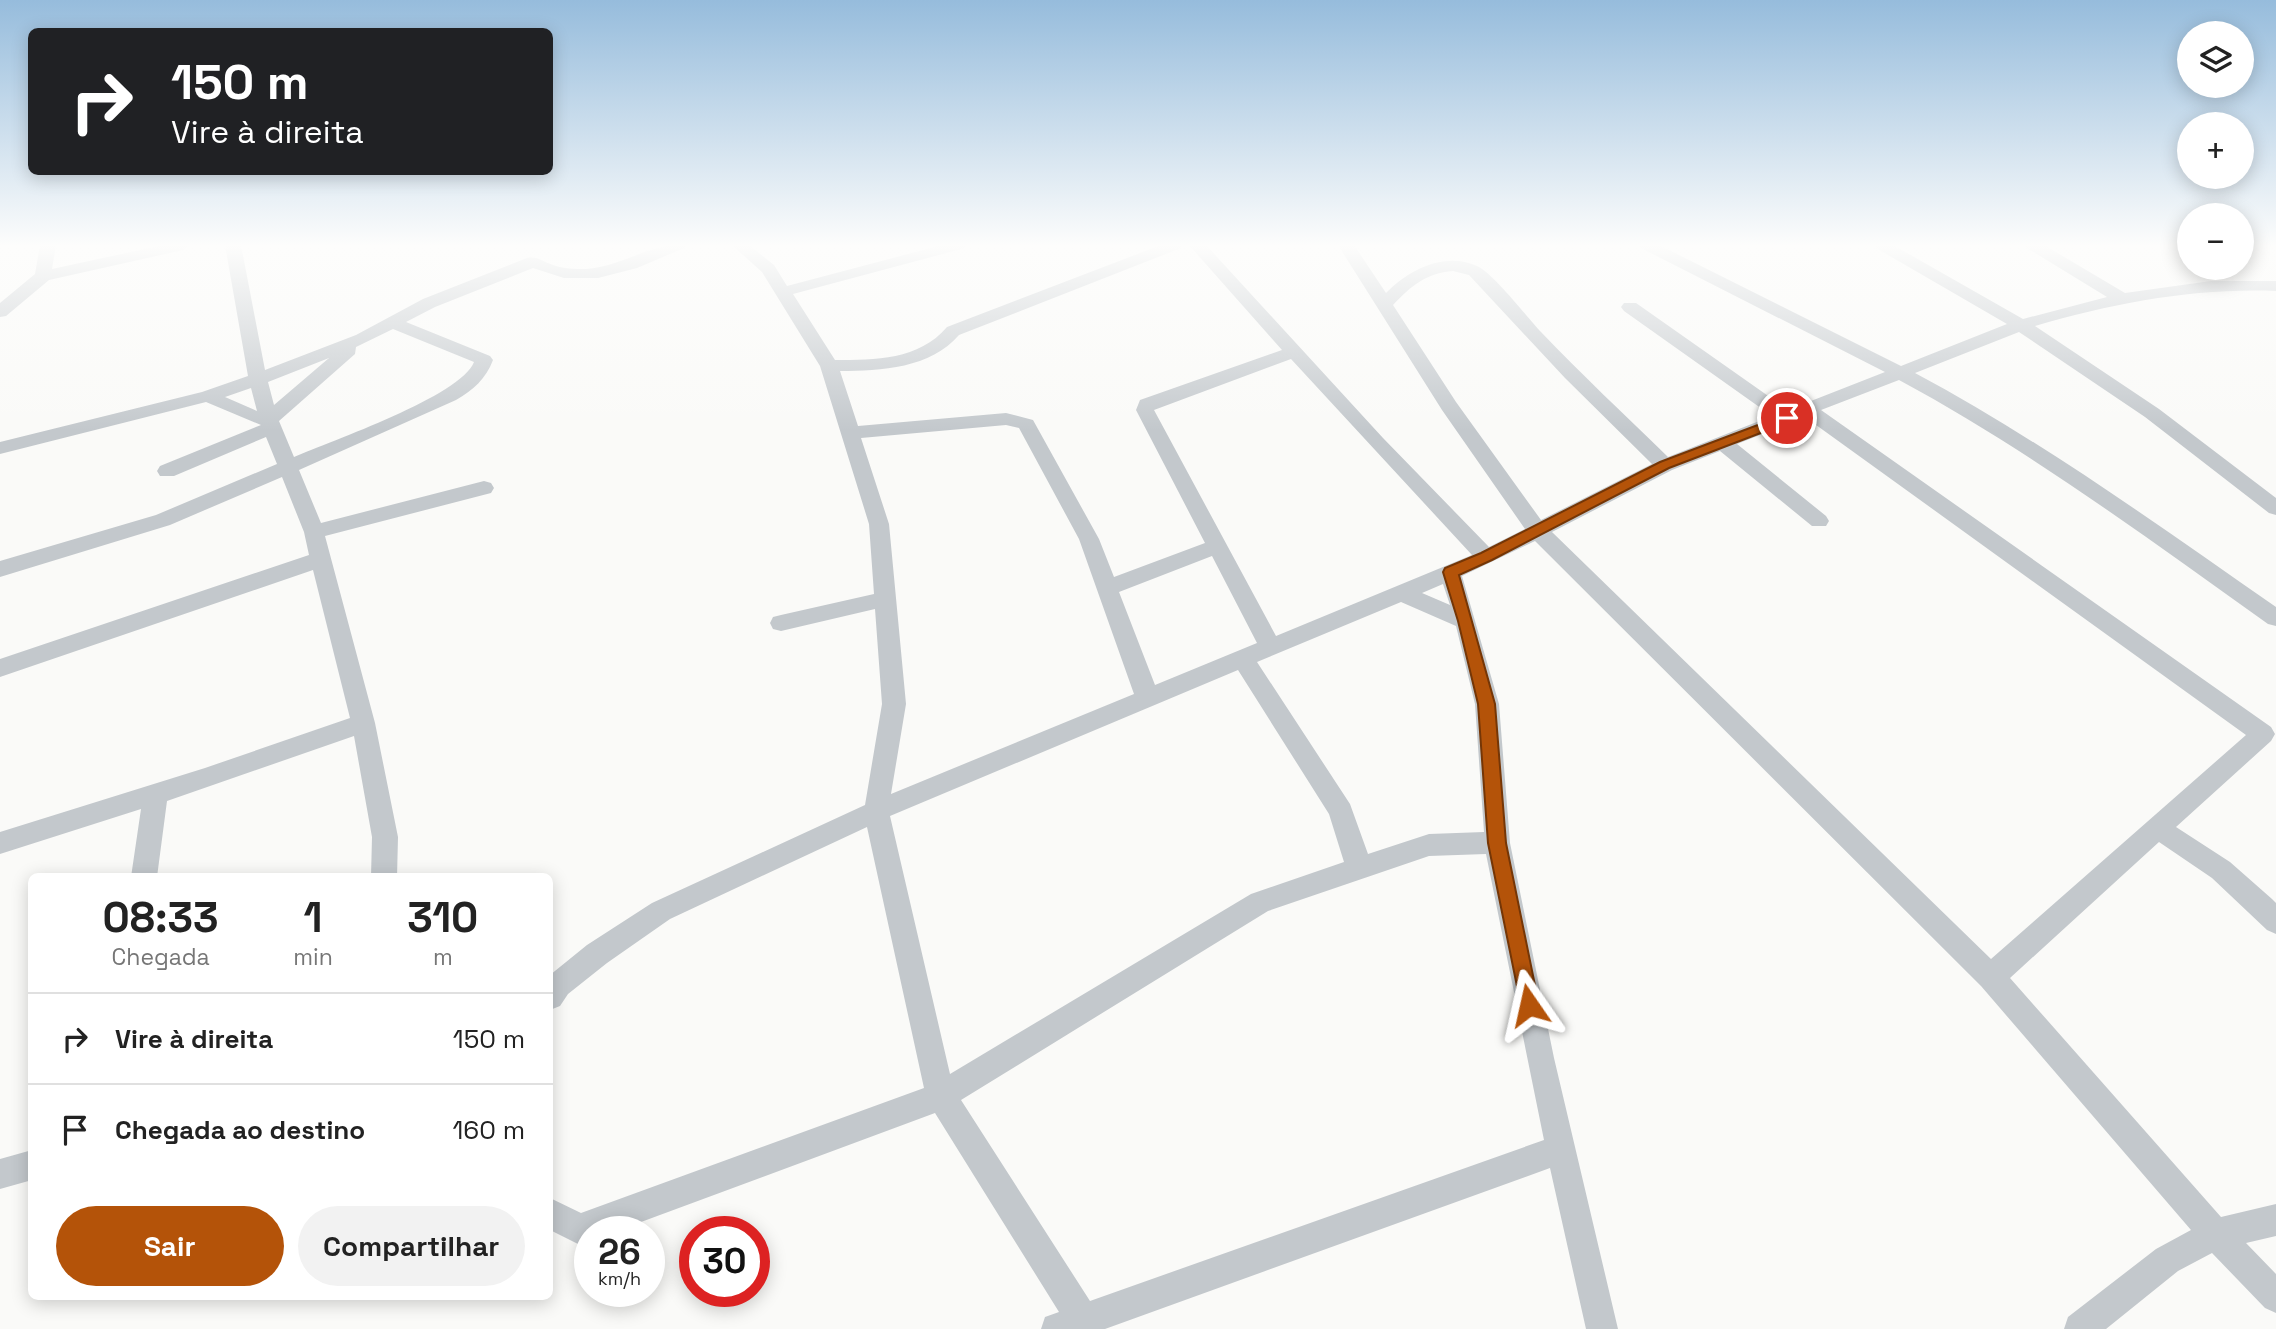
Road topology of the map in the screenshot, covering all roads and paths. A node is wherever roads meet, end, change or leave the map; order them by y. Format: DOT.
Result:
graph roads {
  1 [pos="245,307"];
  2 [pos="422,307"];
  3 [pos="792,307"];
  4 [pos="1014,307"];
  5 [pos="1254,307"];
  6 [pos="1388,307"];
  7 [pos="1509,307"];
  8 [pos="1630,307"];
  9 [pos="1772,307"];
  10 [pos="1990,307"];
  11 [pos="2088,307"];
  12 [pos="393,323"];
  13 [pos="2021,325"];
  14 [pos="362,339"];
  15 [pos="1294,352"];
  16 [pos="829,366"];
  17 [pos="1903,373"];
  18 [pos="258,379"];
  19 [pos="208,396"];
  20 [pos="1797,414"];
  21 [pos="271,424"];
  22 [pos="850,433"];
  23 [pos="1723,443"];
  24 [pos="0,448"];
  25 [pos="1665,465"];
  26 [pos="288,468"];
  27 [pos="167,471"];
  28 [pos="484,488"];
  29 [pos="2276,508"];
  30 [pos="1819,521"];
  31 [pos="1536,529"];
  32 [pos="314,532"];
  33 [pos="1218,547"];
  34 [pos="1487,557"];
  35 [pos="322,559"];
  36 [pos="0,569"];
  37 [pos="1450,572"];
  38 [pos="1108,588"];
  39 [pos="1402,593"];
  40 [pos="885,599"];
  41 [pos="2276,618"];
  42 [pos="1466,621"];
  43 [pos="781,623"];
  44 [pos="1271,648"];
  45 [pos="1244,660"];
  46 [pos="0,668"];
  47 [pos="1148,699"];
  48 [pos="363,723"];
  49 [pos="2269,739"];
  50 [pos="155,794"];
  51 [pos="876,811"];
  52 [pos="2158,829"];
  53 [pos="0,843"];
  54 [pos="1497,843"];
  55 [pos="1359,868"];
  56 [pos="145,873"];
  57 [pos="384,873"];
  58 [pos="2276,922"];
  59 [pos="1992,976"];
  60 [pos="553,992"];
  61 [pos="941,1096"];
  62 [pos="1560,1149"];
  63 [pos="28,1167"];
  64 [pos="0,1174"];
  65 [pos="553,1216"];
  66 [pos="2276,1220"];
  67 [pos="2216,1234"];
  68 [pos="2276,1297"];
  69 [pos="1077,1326"];
  70 [pos="1602,1329"];
  71 [pos="2080,1329"];
  1 -- 18 [label="street"];
  2 -- 12 [label="street"];
  3 -- 16 [label="street"];
  4 -- 16 [label="street"];
  5 -- 15 [label="street"];
  6 -- 31 [label="street"];
  7 -- 25 [label="street"];
  8 -- 20 [label="street"];
  9 -- 17 [label="street"];
  10 -- 13 [label="street"];
  11 -- 13 [label="street"];
  12 -- 14 [label="street"];
  12 -- 26 [label="street"];
  13 -- 17 [label="street"];
  13 -- 29 [label="street"];
  14 -- 18 [label="street"];
  14 -- 21 [label="street"];
  15 -- 33 [label="street"];
  15 -- 34 [label="street"];
  16 -- 22 [label="street"];
  17 -- 20 [label="street"];
  17 -- 41 [label="street"];
  18 -- 19 [label="street"];
  18 -- 21 [label="street"];
  19 -- 21 [label="street"];
  19 -- 24 [label="street"];
  20 -- 23 [label="street"];
  20 -- 49 [label="street"];
  21 -- 26 [label="street"];
  21 -- 27 [label="street"];
  22 -- 38 [label="street"];
  22 -- 40 [label="street"];
  23 -- 25 [label="street"];
  23 -- 30 [label="street"];
  25 -- 31 [label="street"];
  26 -- 32 [label="street"];
  26 -- 36 [label="street"];
  28 -- 32 [label="street"];
  31 -- 34 [label="street"];
  31 -- 59 [label="street"];
  32 -- 35 [label="street"];
  33 -- 38 [label="street"];
  33 -- 44 [label="street"];
  34 -- 37 [label="street"];
  35 -- 46 [label="street"];
  35 -- 48 [label="street"];
  37 -- 39 [label="street"];
  37 -- 42 [label="street"];
  38 -- 47 [label="street"];
  39 -- 42 [label="street"];
  39 -- 44 [label="street"];
  40 -- 43 [label="street"];
  40 -- 51 [label="street"];
  42 -- 54 [label="street"];
  44 -- 45 [label="street"];
  45 -- 47 [label="street"];
  45 -- 55 [label="street"];
  47 -- 51 [label="street"];
  48 -- 50 [label="street"];
  48 -- 57 [label="street"];
  49 -- 52 [label="street"];
  50 -- 53 [label="street"];
  50 -- 56 [label="street"];
  51 -- 60 [label="street"];
  51 -- 61 [label="street"];
  52 -- 58 [label="street"];
  52 -- 59 [label="street"];
  54 -- 55 [label="street"];
  54 -- 62 [label="street"];
  55 -- 61 [label="street"];
  59 -- 67 [label="street"];
  61 -- 65 [label="street"];
  61 -- 69 [label="street"];
  62 -- 69 [label="street"];
  62 -- 70 [label="street"];
  63 -- 64 [label="street"];
  66 -- 67 [label="street"];
  67 -- 68 [label="street"];
  67 -- 71 [label="street"];
}
